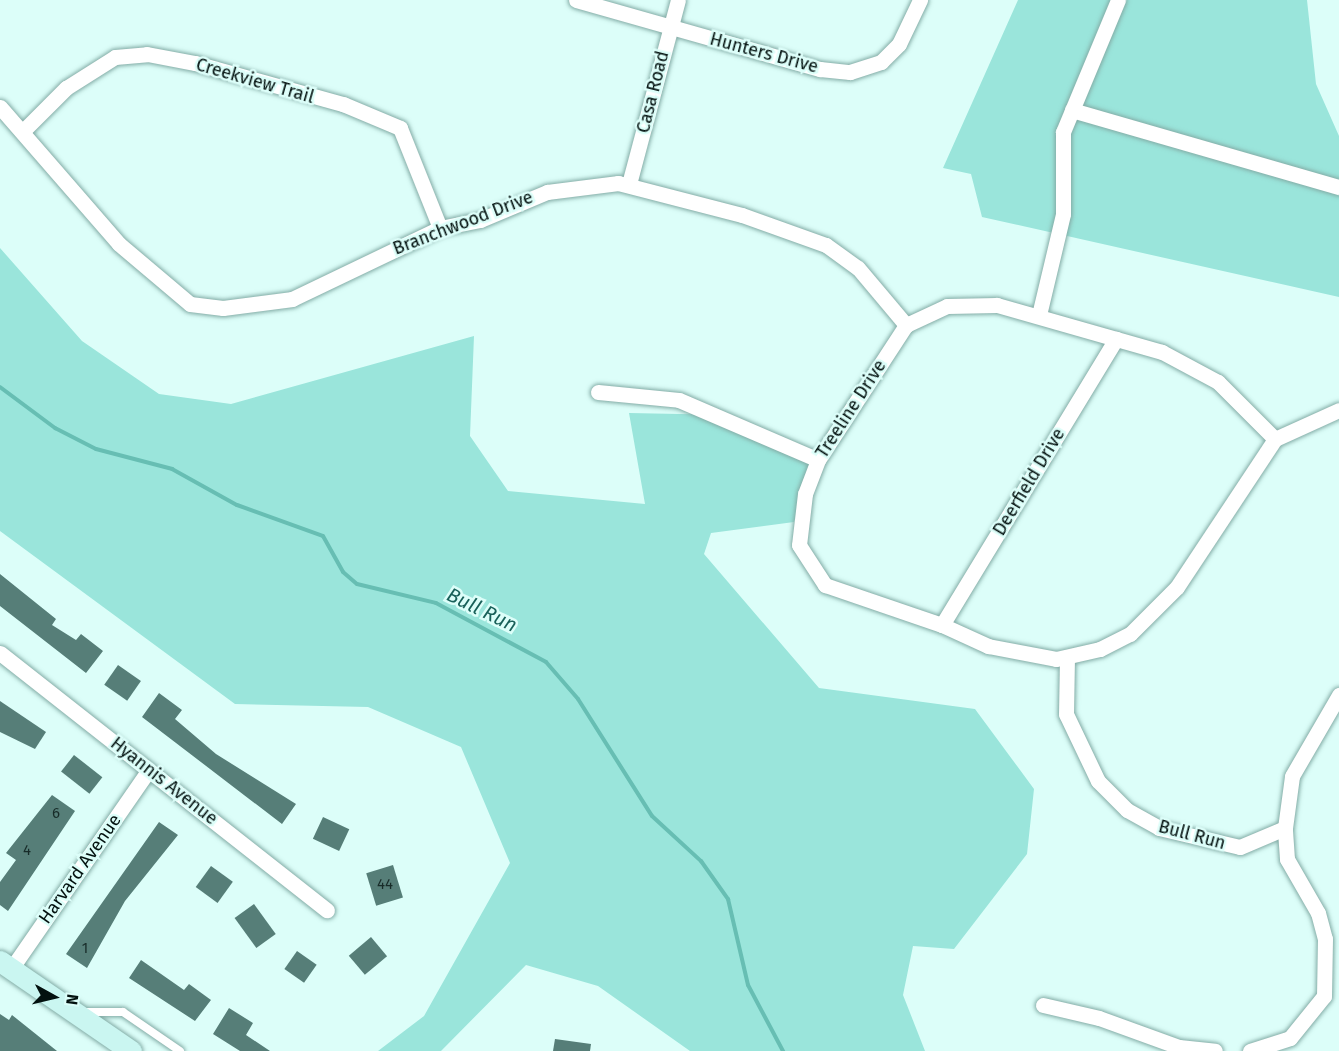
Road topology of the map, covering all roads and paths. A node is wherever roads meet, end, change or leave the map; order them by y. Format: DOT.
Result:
graph roads {
  1 [pos="576,0"];
  2 [pos="678,0"];
  3 [pos="920,0"];
  4 [pos="1118,0"];
  5 [pos="670,27"];
  6 [pos="0,107"];
  7 [pos="1072,110"];
  8 [pos="23,131"];
  9 [pos="629,184"];
  10 [pos="1339,187"];
  11 [pos="440,228"];
  12 [pos="1039,315"];
  13 [pos="906,325"];
  14 [pos="1116,339"];
  15 [pos="598,392"];
  16 [pos="1339,410"];
  17 [pos="1275,439"];
  18 [pos="818,460"];
  19 [pos="942,625"];
  20 [pos="0,654"];
  21 [pos="1067,657"];
  22 [pos="1339,695"];
  23 [pos="149,770"];
  24 [pos="1285,828"];
  25 [pos="327,910"];
  26 [pos="5,965"];
  27 [pos="1043,1005"];
  28 [pos="74,1012"];
  29 [pos="123,1049"];
  30 [pos="180,1051"];
  31 [pos="1215,1051"];
  32 [pos="1250,1051"];
  1 -- 5 [label="street, Hunters Drive"];
  2 -- 5 [label="street, Casa Road"];
  3 -- 5 [label="street, Hunters Drive"];
  4 -- 7 [label="street"];
  5 -- 9 [label="street, Casa Road"];
  6 -- 8 [label="street, Branchwood Drive"];
  7 -- 10 [label="street"];
  7 -- 12 [label="street"];
  8 -- 11 [label="street, Branchwood Drive"];
  8 -- 11 [label="street, Creekview Trail"];
  9 -- 11 [label="street, Branchwood Drive"];
  9 -- 13 [label="street, Branchwood Drive"];
  12 -- 13 [label="street"];
  12 -- 14 [label="street"];
  13 -- 18 [label="street, Treeline Drive"];
  14 -- 17 [label="street"];
  14 -- 19 [label="street, Deerfield Drive"];
  15 -- 18 [label="street"];
  16 -- 17 [label="street"];
  17 -- 21 [label="street, Treeline Drive"];
  18 -- 19 [label="street, Treeline Drive"];
  19 -- 21 [label="street, Treeline Drive"];
  20 -- 23 [label="street, Hyannis Avenue"];
  21 -- 24 [label="street, Bull Run"];
  22 -- 24 [label="street"];
  23 -- 25 [label="street, Hyannis Avenue"];
  23 -- 26 [label="street, Harvard Avenue"];
  24 -- 32 [label="street"];
  26 -- 28 [label="main road"];
  27 -- 31 [label="street"];
  28 -- 29 [label="main road"];
  28 -- 30 [label="lane"];
}
